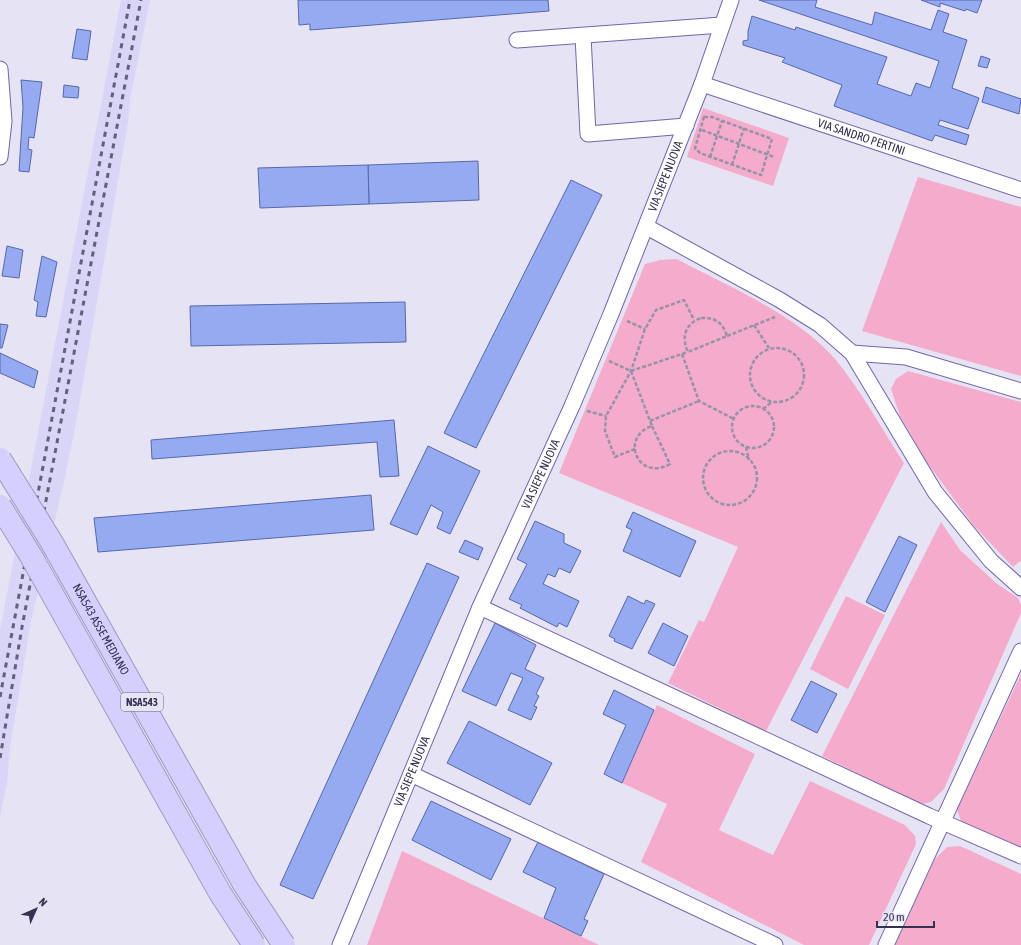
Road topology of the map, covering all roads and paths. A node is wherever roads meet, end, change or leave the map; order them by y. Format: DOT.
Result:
graph roads {
  1 [pos="731,0"];
  2 [pos="722,25"];
  3 [pos="583,36"];
  4 [pos="517,40"];
  5 [pos="0,69"];
  6 [pos="702,84"];
  7 [pos="722,121"];
  8 [pos="686,126"];
  9 [pos="744,128"];
  10 [pos="700,130"];
  11 [pos="717,136"];
  12 [pos="739,144"];
  13 [pos="768,154"];
  14 [pos="0,157"];
  15 [pos="710,157"];
  16 [pos="774,157"];
  17 [pos="732,165"];
  18 [pos="1021,190"];
  19 [pos="647,227"];
  20 [pos="780,300"];
  21 [pos="694,320"];
  22 [pos="754,325"];
  23 [pos="727,336"];
  24 [pos="769,348"];
  25 [pos="688,352"];
  26 [pos="594,354"];
  27 [pos="682,354"];
  28 [pos="852,354"];
  29 [pos="631,370"];
  30 [pos="1021,391"];
  31 [pos="699,401"];
  32 [pos="772,402"];
  33 [pos="763,409"];
  34 [pos="734,419"];
  35 [pos="650,421"];
  36 [pos="652,426"];
  37 [pos="746,447"];
  38 [pos="635,449"];
  39 [pos="0,459"];
  40 [pos="749,460"];
  41 [pos="0,506"];
  42 [pos="1021,588"];
  43 [pos="480,607"];
  44 [pos="1021,650"];
  45 [pos="411,774"];
  46 [pos="943,822"];
  47 [pos="1021,856"];
  48 [pos="343,943"];
  49 [pos="254,945"];
  50 [pos="284,945"];
  51 [pos="775,945"];
  52 [pos="886,945"];
  1 -- 2 [label="street, VIA SIEPE NUOVA"];
  2 -- 3 [label="street"];
  2 -- 6 [label="street, VIA SIEPE NUOVA"];
  3 -- 4 [label="street"];
  3 -- 8 [label="street"];
  5 -- 14 [label="street"];
  6 -- 8 [label="street, VIA SIEPE NUOVA"];
  6 -- 18 [label="street, VIA SANDRO PERTINI"];
  7 -- 9 [label="path"];
  7 -- 10 [label="path"];
  7 -- 11 [label="path"];
  8 -- 10 [label="path"];
  8 -- 19 [label="street, VIA SIEPE NUOVA"];
  9 -- 12 [label="path"];
  9 -- 13 [label="path"];
  10 -- 11 [label="path"];
  10 -- 15 [label="path"];
  11 -- 12 [label="path"];
  11 -- 15 [label="path"];
  12 -- 13 [label="path"];
  12 -- 17 [label="path"];
  13 -- 16 [label="path"];
  13 -- 17 [label="path"];
  15 -- 17 [label="path"];
  19 -- 20 [label="street"];
  19 -- 26 [label="street, VIA SIEPE NUOVA"];
  20 -- 22 [label="path"];
  20 -- 28 [label="street"];
  21 -- 23 [label="path"];
  21 -- 25 [label="path"];
  21 -- 29 [label="path"];
  22 -- 23 [label="path"];
  22 -- 24 [label="path"];
  23 -- 25 [label="path"];
  24 -- 32 [label="path"];
  24 -- 32 [label="path"];
  25 -- 27 [label="path"];
  26 -- 29 [label="path"];
  26 -- 43 [label="street, VIA SIEPE NUOVA"];
  27 -- 29 [label="path"];
  27 -- 31 [label="path"];
  28 -- 30 [label="street"];
  28 -- 42 [label="street"];
  29 -- 35 [label="path"];
  29 -- 38 [label="path"];
  31 -- 34 [label="path"];
  31 -- 35 [label="path"];
  32 -- 33 [label="path"];
  33 -- 34 [label="path"];
  33 -- 37 [label="path"];
  34 -- 37 [label="path"];
  35 -- 36 [label="path"];
  36 -- 38 [label="path"];
  36 -- 38 [label="path"];
  37 -- 40 [label="path"];
  39 -- 50 [label="highway, NSA543 ASSE MEDIANO / NSA543, bridge"];
  40 -- 40 [label="path"];
  41 -- 49 [label="highway, NSA543 ASSE MEDIANO / NSA543, bridge"];
  43 -- 45 [label="street, VIA SIEPE NUOVA"];
  43 -- 46 [label="street"];
  44 -- 46 [label="street"];
  45 -- 48 [label="street, VIA SIEPE NUOVA"];
  45 -- 51 [label="street"];
  46 -- 47 [label="street"];
  46 -- 52 [label="street"];
}
